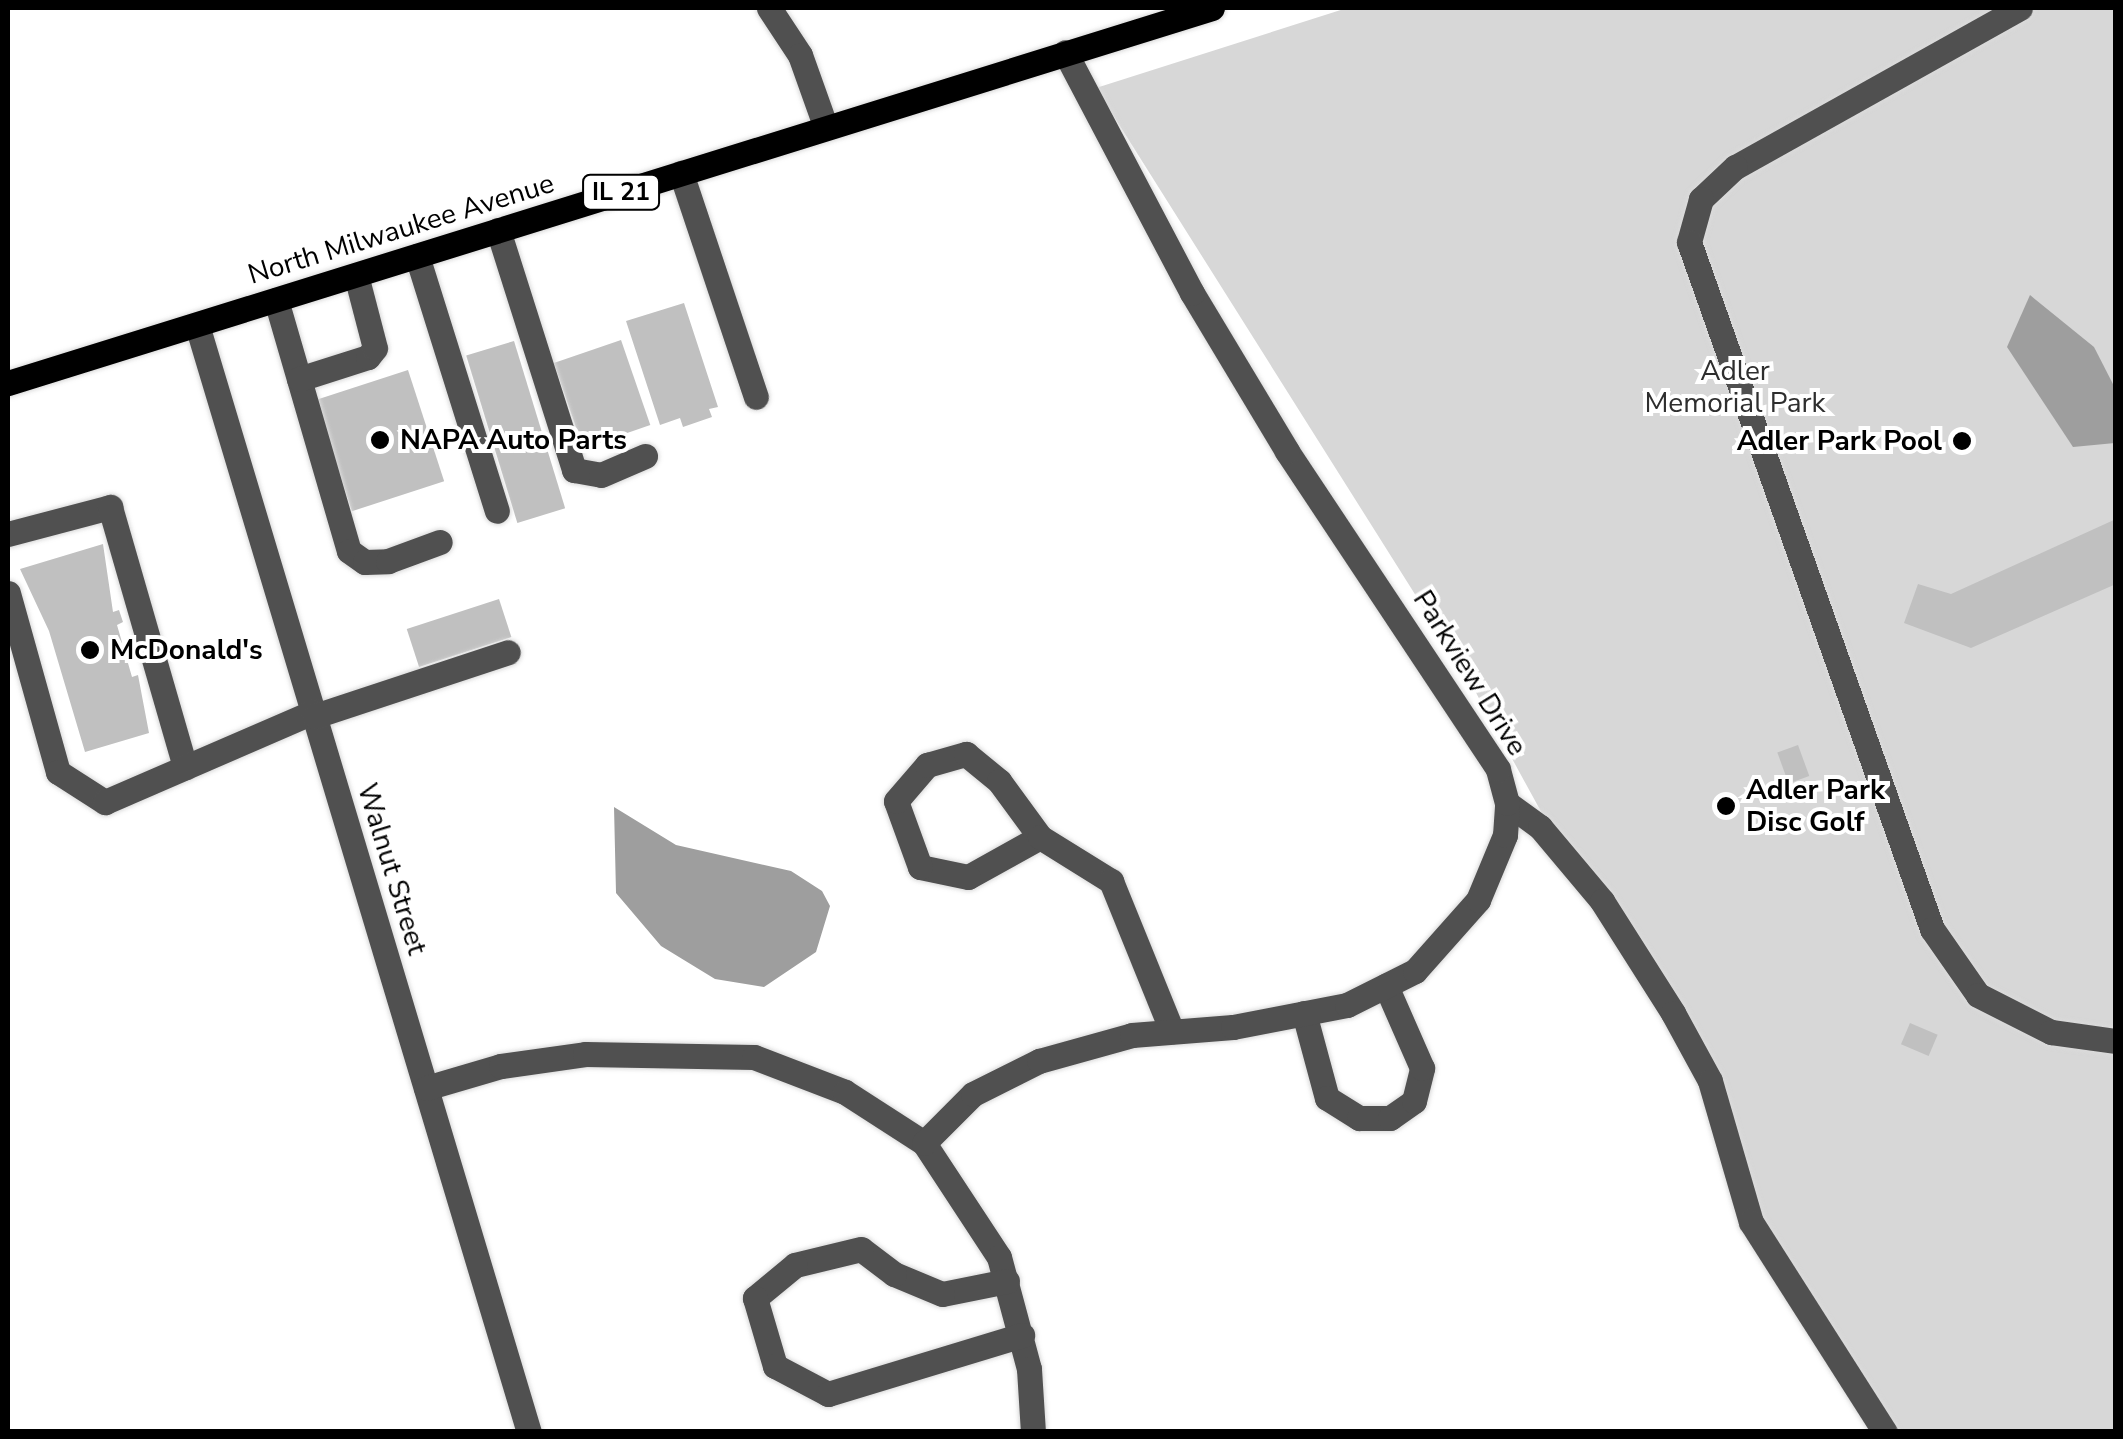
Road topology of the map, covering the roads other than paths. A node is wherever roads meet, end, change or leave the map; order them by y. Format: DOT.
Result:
graph roads {
  1 [pos="769,8"];
  2 [pos="1212,8"];
  3 [pos="2020,8"];
  4 [pos="1065,52"];
  5 [pos="826,128"];
  6 [pos="681,173"];
  7 [pos="498,230"];
  8 [pos="416,256"];
  9 [pos="356,275"];
  10 [pos="276,300"];
  11 [pos="197,325"];
  12 [pos="299,379"];
  13 [pos="8,383"];
  14 [pos="756,396"];
  15 [pos="645,456"];
  16 [pos="497,511"];
  17 [pos="8,534"];
  18 [pos="440,542"];
  19 [pos="8,593"];
  20 [pos="508,652"];
  21 [pos="314,714"];
  22 [pos="185,768"];
  23 [pos="1507,802"];
  24 [pos="1040,837"];
  25 [pos="1386,986"];
  26 [pos="1304,1013"];
  27 [pos="1172,1031"];
  28 [pos="2116,1041"];
  29 [pos="426,1088"];
  30 [pos="924,1143"];
  31 [pos="1007,1281"];
  32 [pos="1022,1335"];
  33 [pos="529,1432"];
  34 [pos="1033,1432"];
  35 [pos="1886,1432"];
  1 -- 5 [label="street"];
  2 -- 4 [label="main road, North Milwaukee Avenue / IL 21"];
  3 -- 28 [label="street"];
  4 -- 5 [label="main road, North Milwaukee Avenue / IL 21"];
  4 -- 23 [label="street, Parkview Drive"];
  5 -- 6 [label="main road, North Milwaukee Avenue / IL 21"];
  6 -- 7 [label="main road, North Milwaukee Avenue / IL 21"];
  6 -- 14 [label="street"];
  7 -- 8 [label="main road, North Milwaukee Avenue / IL 21"];
  7 -- 15 [label="street"];
  8 -- 9 [label="main road, North Milwaukee Avenue / IL 21"];
  8 -- 16 [label="street"];
  9 -- 10 [label="main road, North Milwaukee Avenue / IL 21"];
  9 -- 12 [label="street"];
  10 -- 11 [label="main road, North Milwaukee Avenue / IL 21"];
  10 -- 12 [label="street"];
  11 -- 13 [label="main road, North Milwaukee Avenue / IL 21"];
  11 -- 21 [label="street, Walnut Street"];
  12 -- 18 [label="street"];
  17 -- 22 [label="street"];
  19 -- 22 [label="street"];
  20 -- 21 [label="street"];
  21 -- 22 [label="street"];
  21 -- 29 [label="street, Walnut Street"];
  23 -- 25 [label="street, Parkview Drive"];
  23 -- 35 [label="street"];
  24 -- 24 [label="street"];
  24 -- 27 [label="street"];
  25 -- 26 [label="street, Parkview Drive"];
  25 -- 26 [label="street"];
  26 -- 27 [label="street, Parkview Drive"];
  27 -- 30 [label="street, Parkview Drive"];
  29 -- 30 [label="street"];
  29 -- 33 [label="street, Walnut Street"];
  30 -- 31 [label="street"];
  31 -- 32 [label="street"];
  31 -- 32 [label="street"];
  32 -- 34 [label="street"];
}
